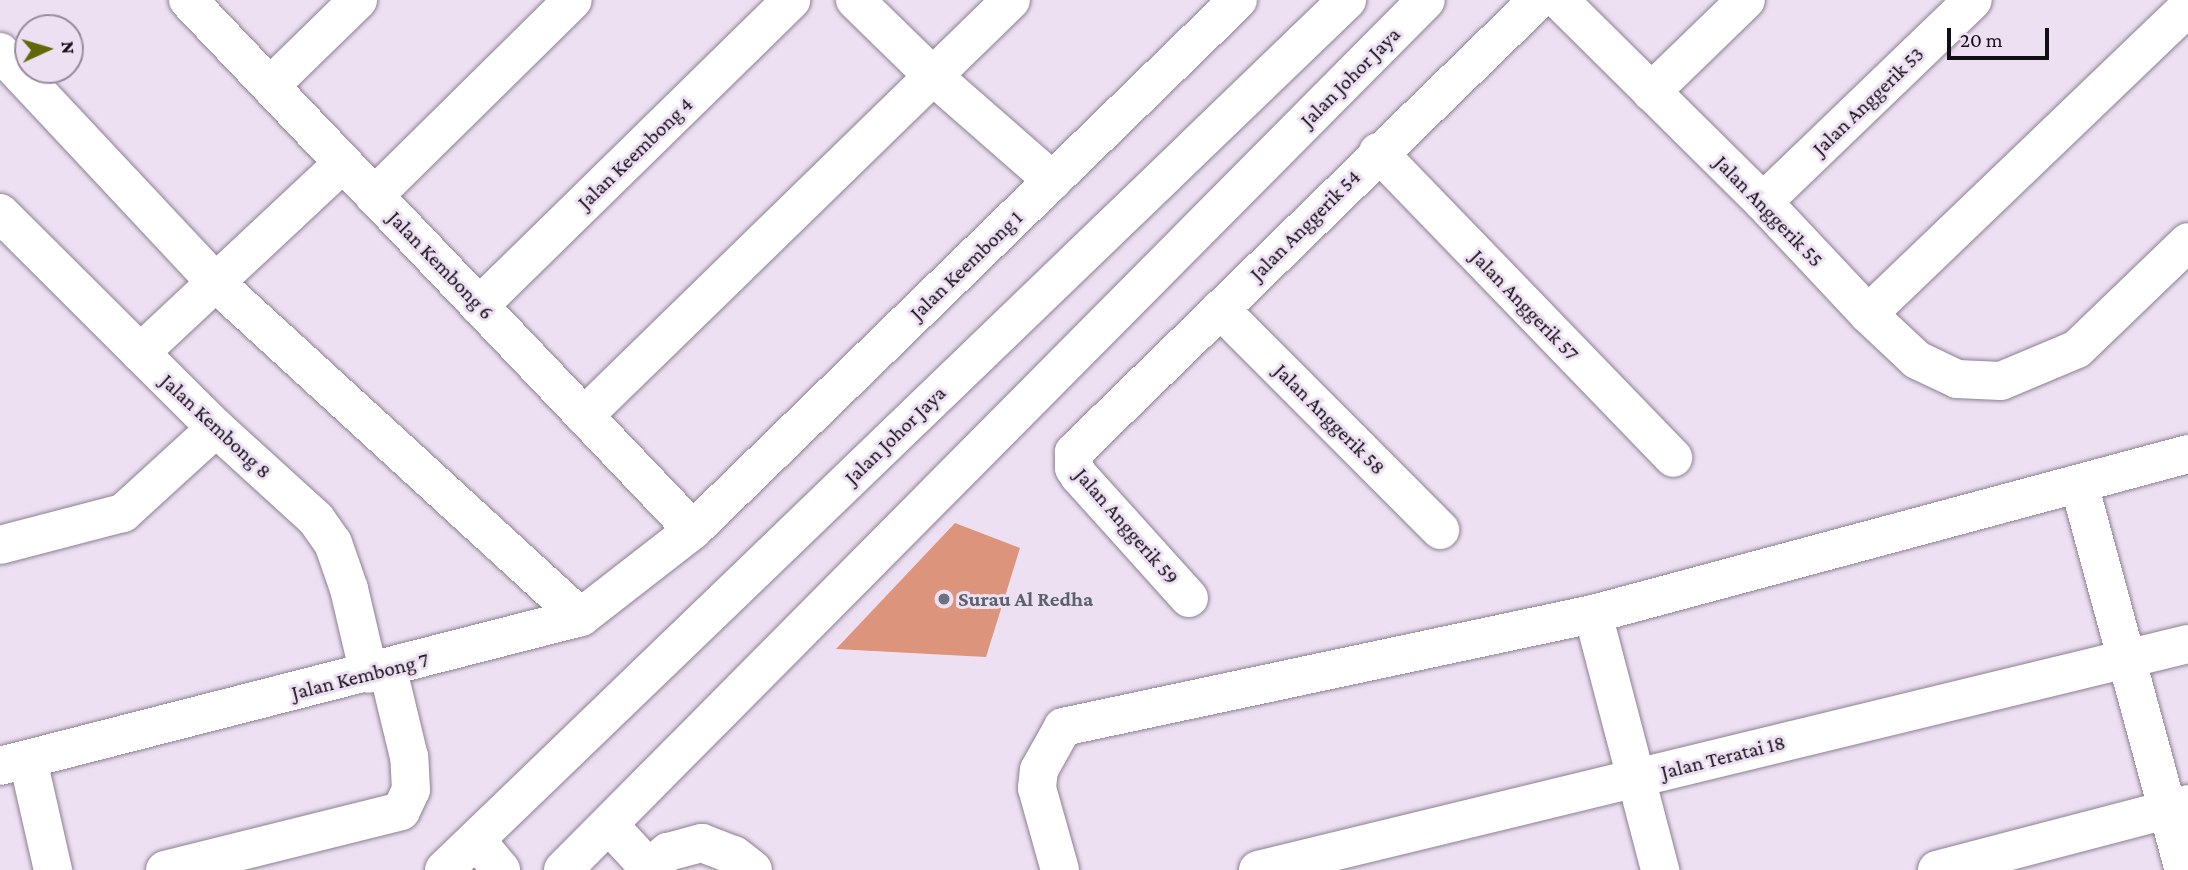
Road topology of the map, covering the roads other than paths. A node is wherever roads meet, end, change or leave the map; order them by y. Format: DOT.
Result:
graph roads {
  1 [pos="188,0"];
  2 [pos="358,0"];
  3 [pos="573,0"];
  4 [pos="790,0"];
  5 [pos="855,0"];
  6 [pos="1011,0"];
  7 [pos="1238,0"];
  8 [pos="1347,0"];
  9 [pos="1426,0"];
  10 [pos="1538,0"];
  11 [pos="1559,0"];
  12 [pos="1746,0"];
  13 [pos="1973,0"];
  14 [pos="2188,7"];
  15 [pos="0,52"];
  16 [pos="933,76"];
  17 [pos="270,86"];
  18 [pos="1651,92"];
  19 [pos="1378,152"];
  20 [pos="343,163"];
  21 [pos="1053,181"];
  22 [pos="374,196"];
  23 [pos="1763,202"];
  24 [pos="0,213"];
  25 [pos="2188,242"];
  26 [pos="217,284"];
  27 [pos="479,306"];
  28 [pos="1220,309"];
  29 [pos="1868,314"];
  30 [pos="140,353"];
  31 [pos="584,416"];
  32 [pos="216,428"];
  33 [pos="1074,452"];
  34 [pos="2188,454"];
  35 [pos="1673,458"];
  36 [pos="2080,484"];
  37 [pos="693,530"];
  38 [pos="1440,530"];
  39 [pos="0,545"];
  40 [pos="1189,598"];
  41 [pos="1593,614"];
  42 [pos="581,617"];
  43 [pos="2188,644"];
  44 [pos="2130,659"];
  45 [pos="379,672"];
  46 [pos="14,763"];
  47 [pos="1636,778"];
  48 [pos="2178,806"];
  49 [pos="609,825"];
  50 [pos="475,840"];
  51 [pos="648,869"];
  52 [pos="53,870"];
  53 [pos="166,870"];
  54 [pos="444,870"];
  55 [pos="501,870"];
  56 [pos="564,870"];
  57 [pos="753,870"];
  58 [pos="1060,870"];
  59 [pos="1258,870"];
  60 [pos="1660,870"];
  61 [pos="1937,870"];
  62 [pos="2184,870"];
  1 -- 17 [label="street, Jalan Kembong 6"];
  2 -- 17 [label="street"];
  3 -- 22 [label="street"];
  4 -- 27 [label="street, Jalan Keembong 4"];
  5 -- 16 [label="street"];
  6 -- 16 [label="street"];
  7 -- 21 [label="street, Jalan Keembong 1"];
  8 -- 50 [label="street, Jalan Johor Jaya"];
  9 -- 49 [label="street, Jalan Johor Jaya"];
  10 -- 19 [label="street, Jalan Anggerik 54"];
  11 -- 18 [label="street, Jalan Anggerik 55"];
  12 -- 18 [label="street"];
  13 -- 23 [label="street, Jalan Anggerik 53"];
  14 -- 29 [label="street"];
  15 -- 26 [label="street"];
  16 -- 21 [label="street"];
  16 -- 31 [label="street"];
  17 -- 20 [label="street, Jalan Kembong 6"];
  18 -- 23 [label="street, Jalan Anggerik 55"];
  19 -- 28 [label="street, Jalan Anggerik 54"];
  19 -- 35 [label="street, Jalan Anggerik 57"];
  20 -- 22 [label="street, Jalan Kembong 6"];
  20 -- 26 [label="street"];
  21 -- 37 [label="street, Jalan Keembong 1"];
  22 -- 27 [label="street, Jalan Kembong 6"];
  23 -- 29 [label="street, Jalan Anggerik 55"];
  24 -- 30 [label="street, Jalan Kembong 8"];
  25 -- 29 [label="street, Jalan Anggerik 55"];
  26 -- 30 [label="street"];
  26 -- 42 [label="street"];
  27 -- 31 [label="street, Jalan Kembong 6"];
  28 -- 33 [label="street, Jalan Anggerik 54"];
  28 -- 38 [label="street, Jalan Anggerik 58"];
  30 -- 32 [label="street, Jalan Kembong 8"];
  31 -- 37 [label="street, Jalan Kembong 6"];
  32 -- 39 [label="street"];
  32 -- 45 [label="street, Jalan Kembong 8"];
  33 -- 40 [label="street, Jalan Anggerik 59"];
  34 -- 36 [label="street"];
  36 -- 41 [label="street"];
  36 -- 44 [label="street"];
  37 -- 42 [label="street, Jalan Kembong 7"];
  41 -- 47 [label="street"];
  41 -- 58 [label="street"];
  42 -- 45 [label="street, Jalan Kembong 7"];
  43 -- 44 [label="street, Jalan Teratai 18"];
  44 -- 47 [label="street, Jalan Teratai 18"];
  44 -- 48 [label="street"];
  45 -- 46 [label="street, Jalan Kembong 7"];
  45 -- 53 [label="street, Jalan Kembong 8"];
  46 -- 52 [label="street"];
  47 -- 59 [label="street, Jalan Teratai 18"];
  47 -- 60 [label="street"];
  48 -- 61 [label="street"];
  48 -- 62 [label="street"];
  49 -- 51 [label="street"];
  49 -- 56 [label="street, Jalan Johor Jaya"];
  50 -- 54 [label="street, Jalan Johor Jaya"];
  50 -- 55 [label="street"];
  51 -- 57 [label="street"];
}
